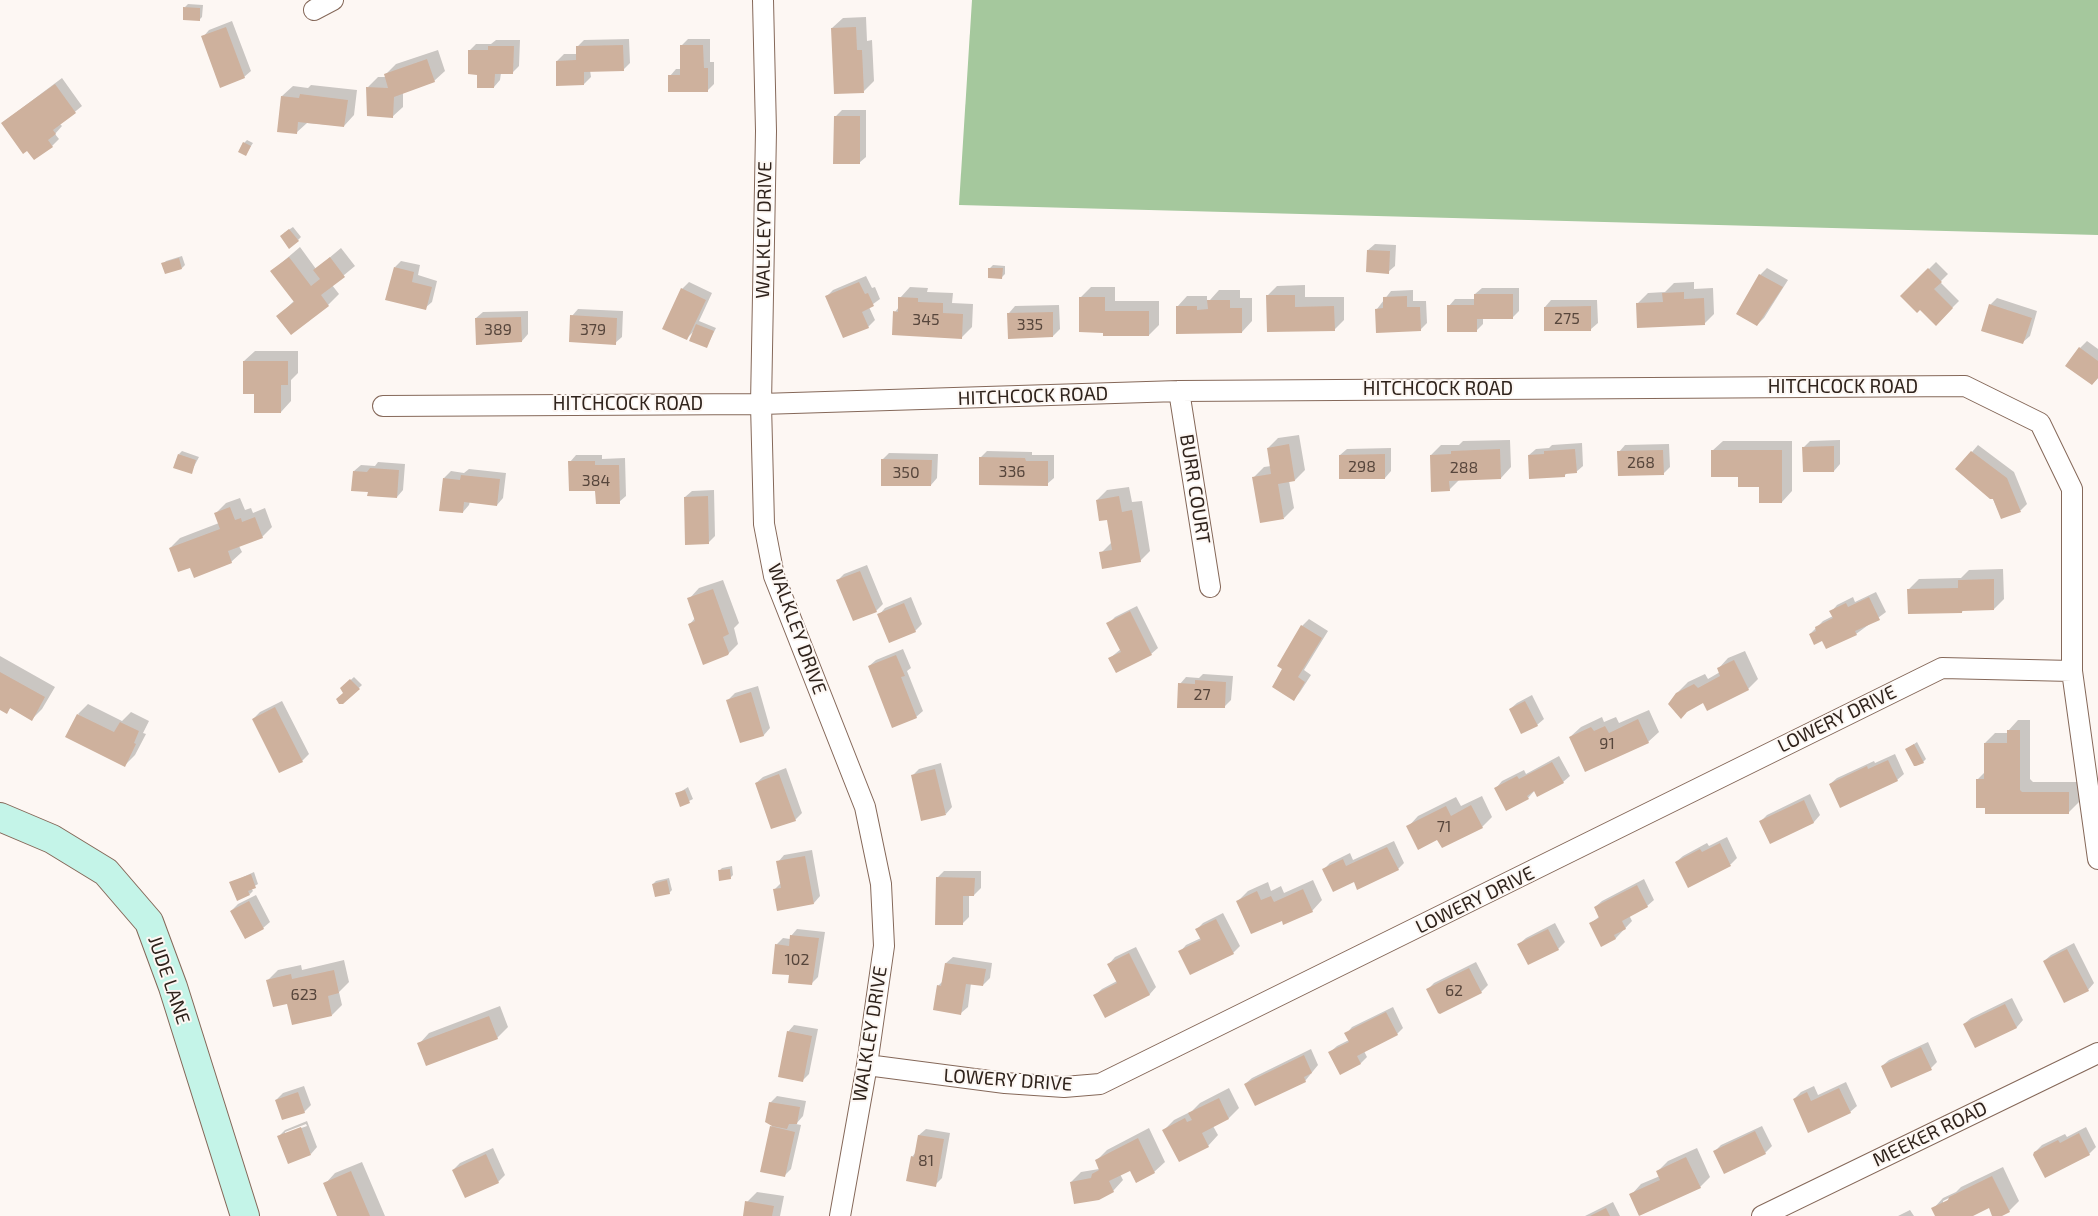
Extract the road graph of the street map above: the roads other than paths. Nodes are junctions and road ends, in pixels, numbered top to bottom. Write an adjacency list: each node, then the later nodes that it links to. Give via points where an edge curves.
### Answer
1 (333, 0): 3 (street)
2 (763, 0): 5 (street, WALKLEY DRIVE, via 766,131)
3 (314, 10)
4 (1180, 391): 5 (street, HITCHCOCK ROAD); 7 (street, BURR COURT); 8 (street, HITCHCOCK ROAD, via 1965,386 2040,423 2072,489)
5 (761, 404): 6 (street, HITCHCOCK ROAD); 12 (street, WALKLEY DRIVE, via 764,524 774,576 865,807 881,884 884,946)
6 (383, 406)
7 (1210, 588)
8 (2072, 671): 10 (street, HITCHCOCK ROAD); 12 (street, LOWERY DRIVE, via 1942,668 1100,1084 1064,1087 1005,1083)
9 (0, 817): 13 (street, JUDE LANE, via 52,839 106,872 149,922 173,987)
10 (2098, 859)
11 (2098, 1053): 15 (street, MEEKER ROAD)
12 (867, 1065): 14 (street, WALKLEY DRIVE)
13 (245, 1216)
14 (840, 1216)
15 (1762, 1216)

